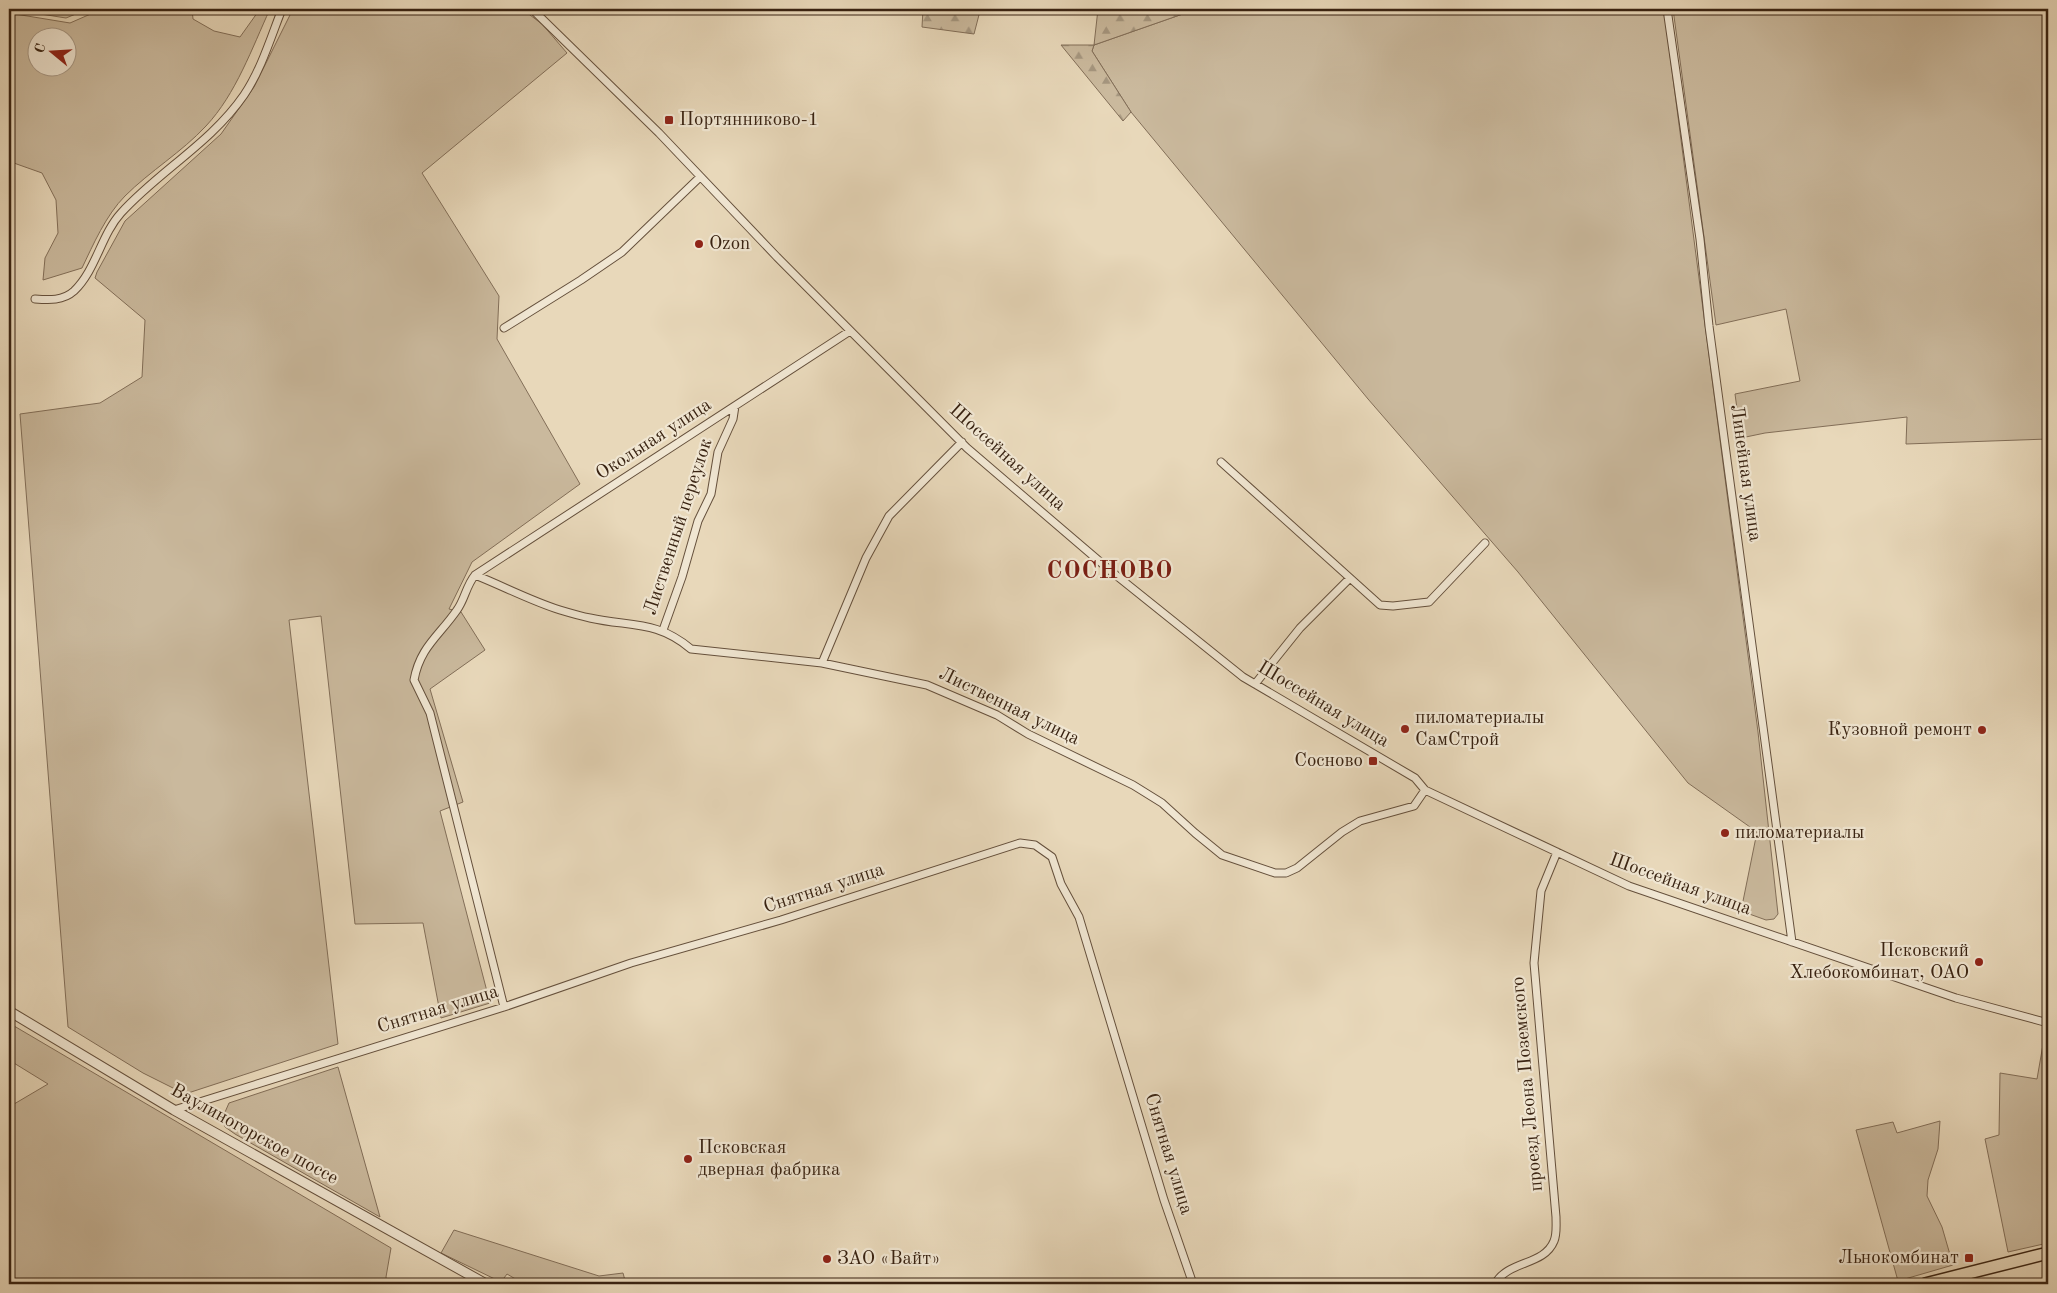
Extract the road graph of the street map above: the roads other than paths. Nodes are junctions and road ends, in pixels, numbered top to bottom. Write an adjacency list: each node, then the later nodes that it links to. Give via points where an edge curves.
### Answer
1 (282, 9): 5 (street, via 244,94 220,124 120,214 74,291 57,300)
2 (532, 9): 4 (street, Шоссейная улица)
3 (1667, 9): 19 (street, Линейная улица)
4 (700, 177): 6 (street, via 622,252); 7 (street, Шоссейная улица)
5 (35, 299)
6 (504, 328)
7 (850, 331): 8 (street, Окольная улица); 9 (street, Шоссейная улица)
8 (735, 406): 12 (street, Окольная улица); 14 (street, Лиственный переулок, via 733,419 718,452 711,494 698,521)
9 (962, 442): 15 (street, via 889,516 866,558); 16 (street, Шоссейная улица, via 1112,572)
10 (1221, 462): 13 (street)
11 (1485, 543): 13 (street, via 1429,602 1380,605)
12 (475, 575): 14 (street, Лиственная улица, via 558,609 590,618); 20 (street, via 467,585 459,608 419,659 414,680 430,713)
13 (1350, 578): 16 (street, via 1300,628)
14 (663, 630): 15 (street, Лиственная улица, via 691,649)
15 (822, 663): 17 (street, Лиственная улица, via 927,685 997,715 1162,803 1222,855 1275,874 1297,868 1360,821 1414,806)
16 (1255, 684): 17 (street, Шоссейная улица, via 1415,778)
17 (1425, 790): 18 (street, Шоссейная улица)
18 (1557, 852): 19 (street, Шоссейная улица, via 1629,886); 27 (street, проезд Леона Поземского, via 1540,892 1534,963 1556,1234 1545,1253 1507,1270)
19 (1792, 942): 22 (street, Шоссейная улица, via 1956,998)
20 (504, 1007): 23 (street, Снятная улица); 26 (street, Снятная улица, via 631,963 781,920 1020,843 1035,845 1052,857 1061,884 1079,918 1164,1200)
21 (9, 1011): 23 (street, Ваулиногорское шоссе)
22 (2048, 1023)
23 (174, 1110): 25 (street, Ваулиногорское шоссе)
24 (2048, 1253): 28 (main road)
25 (486, 1284)
26 (1193, 1284)
27 (1495, 1284)
28 (1925, 1284)

